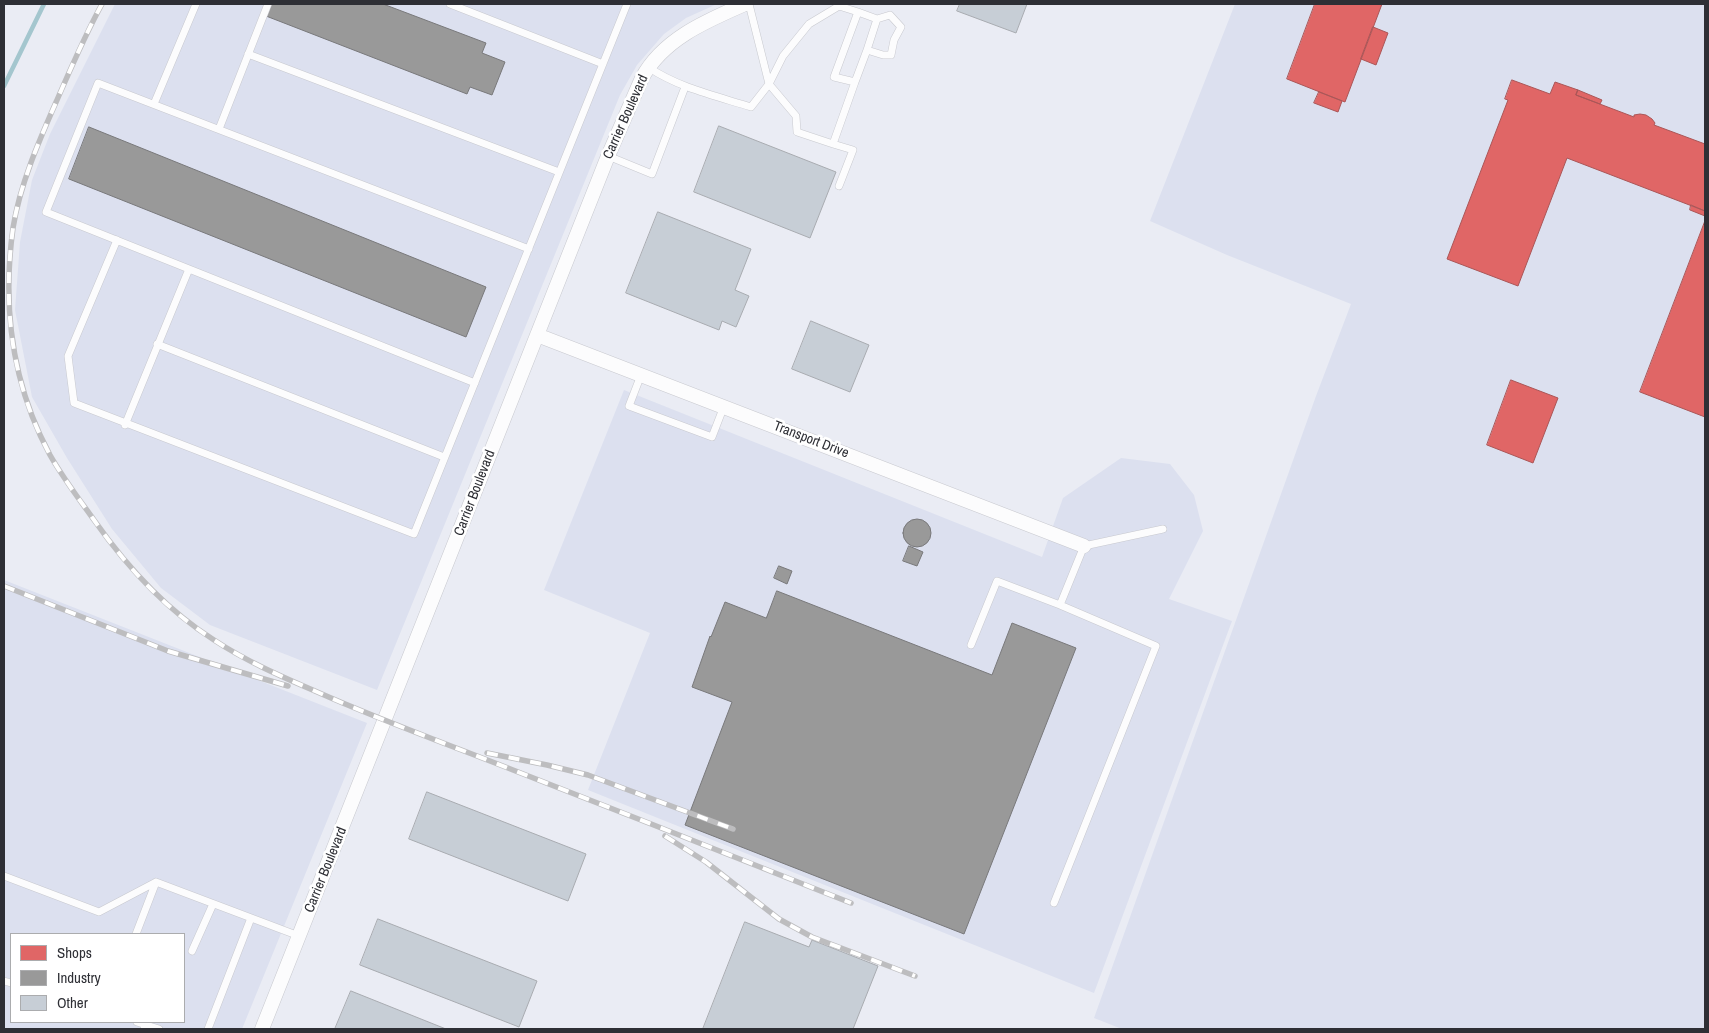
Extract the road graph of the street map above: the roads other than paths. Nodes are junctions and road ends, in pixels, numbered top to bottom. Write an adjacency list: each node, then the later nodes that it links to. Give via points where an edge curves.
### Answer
1 (196, 4): 16 (lane)
2 (268, 4): 10 (lane)
3 (450, 4): 11 (lane)
4 (627, 4): 11 (lane)
5 (745, 4): 12 (street, Carrier Boulevard, via 704,22 671,44)
6 (749, 4): 14 (lane)
7 (858, 12): 8 (lane); 13 (lane, via 834,76); 14 (lane, via 839,6 809,24 783,56)
8 (877, 19): 9 (lane); 9 (lane, via 890,15 901,27 891,55)
9 (867, 50): 13 (lane)
10 (248, 54): 17 (lane); 20 (lane)
11 (603, 64): 20 (lane)
12 (648, 67): 15 (lane); 19 (street, Carrier Boulevard)
13 (855, 82): 18 (lane)
14 (768, 84): 15 (lane, via 751,107); 18 (lane, via 796,116 797,132)
15 (685, 87): 19 (lane, via 652,174)
16 (154, 104): 17 (lane); 22 (lane, via 98,83 46,212)
17 (219, 129): 23 (lane)
18 (834, 144): 21 (lane, via 853,150)
19 (608, 156): 25 (street, Carrier Boulevard)
20 (559, 172): 23 (lane)
21 (838, 186)
22 (117, 240): 24 (lane); 30 (lane, via 68,356 74,404)
23 (529, 249): 28 (lane)
24 (189, 269): 26 (lane); 28 (lane)
25 (537, 335): 27 (street, Transport Drive); 42 (street, Carrier Boulevard)
26 (157, 344): 30 (lane); 31 (lane)
27 (642, 374): 29 (street, Transport Drive); 29 (lane, via 629,406 712,438)
28 (475, 383): 31 (lane)
29 (724, 406): 33 (street, Transport Drive)
30 (125, 424): 31 (lane, via 414,534)
31 (444, 457)
32 (1163, 529): 33 (lane)
33 (1084, 546): 34 (lane)
34 (1060, 606): 35 (lane, via 997,581); 38 (lane, via 1156,646)
35 (971, 645)
36 (4, 876): 37 (lane, via 99,912)
37 (156, 882): 39 (lane); 41 (lane)
38 (1054, 903)
39 (213, 904): 40 (lane); 43 (lane)
40 (251, 918): 42 (lane); 46 (lane)
41 (136, 933)
42 (299, 936): 47 (street, Carrier Boulevard)
43 (192, 951)
44 (145, 1025): 45 (lane)
45 (159, 1029)
46 (208, 1029)
47 (262, 1029)

